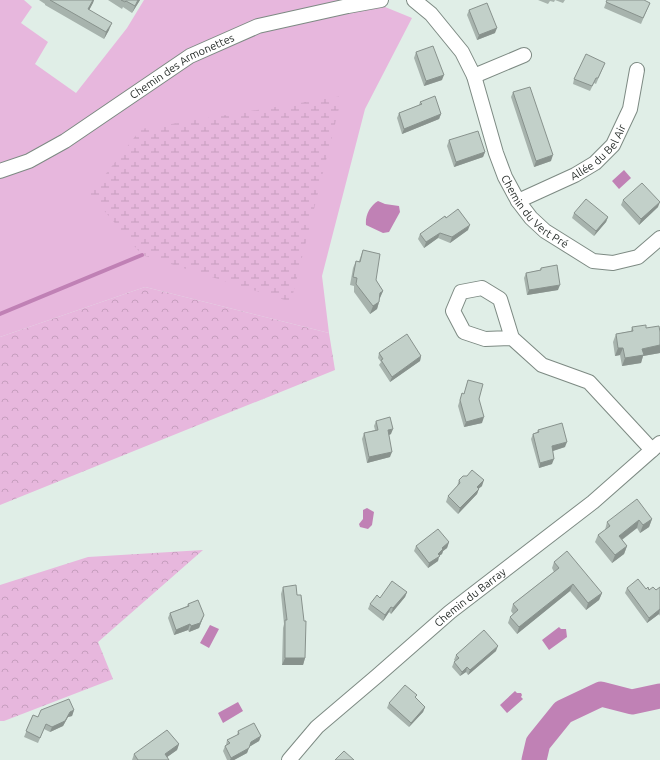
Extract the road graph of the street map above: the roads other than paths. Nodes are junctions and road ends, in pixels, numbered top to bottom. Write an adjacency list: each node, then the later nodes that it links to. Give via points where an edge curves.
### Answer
1 (380, 0): 6 (street, Chemin des Armonettes, via 258,26 203,50 190,56 64,141 29,160)
2 (417, 1): 5 (street, Chemin du Vert Pré, via 462,52)
3 (524, 55): 5 (street)
4 (637, 70): 7 (street, Allée du Bel Air, via 630,109 613,145 595,163 575,175)
5 (474, 76): 7 (street, Chemin du Vert Pré, via 496,153)
6 (0, 171)
7 (518, 201): 8 (street, Chemin du Vert Pré, via 545,231 593,261 614,263 638,257)
8 (660, 238)
9 (512, 338): 9 (street, via 500,299 482,288 460,292 453,311 464,332 485,339); 10 (street, via 542,365 589,382)
10 (658, 445): 11 (street, Chemin du Barray, via 593,502 450,612 317,727)
11 (289, 760)

